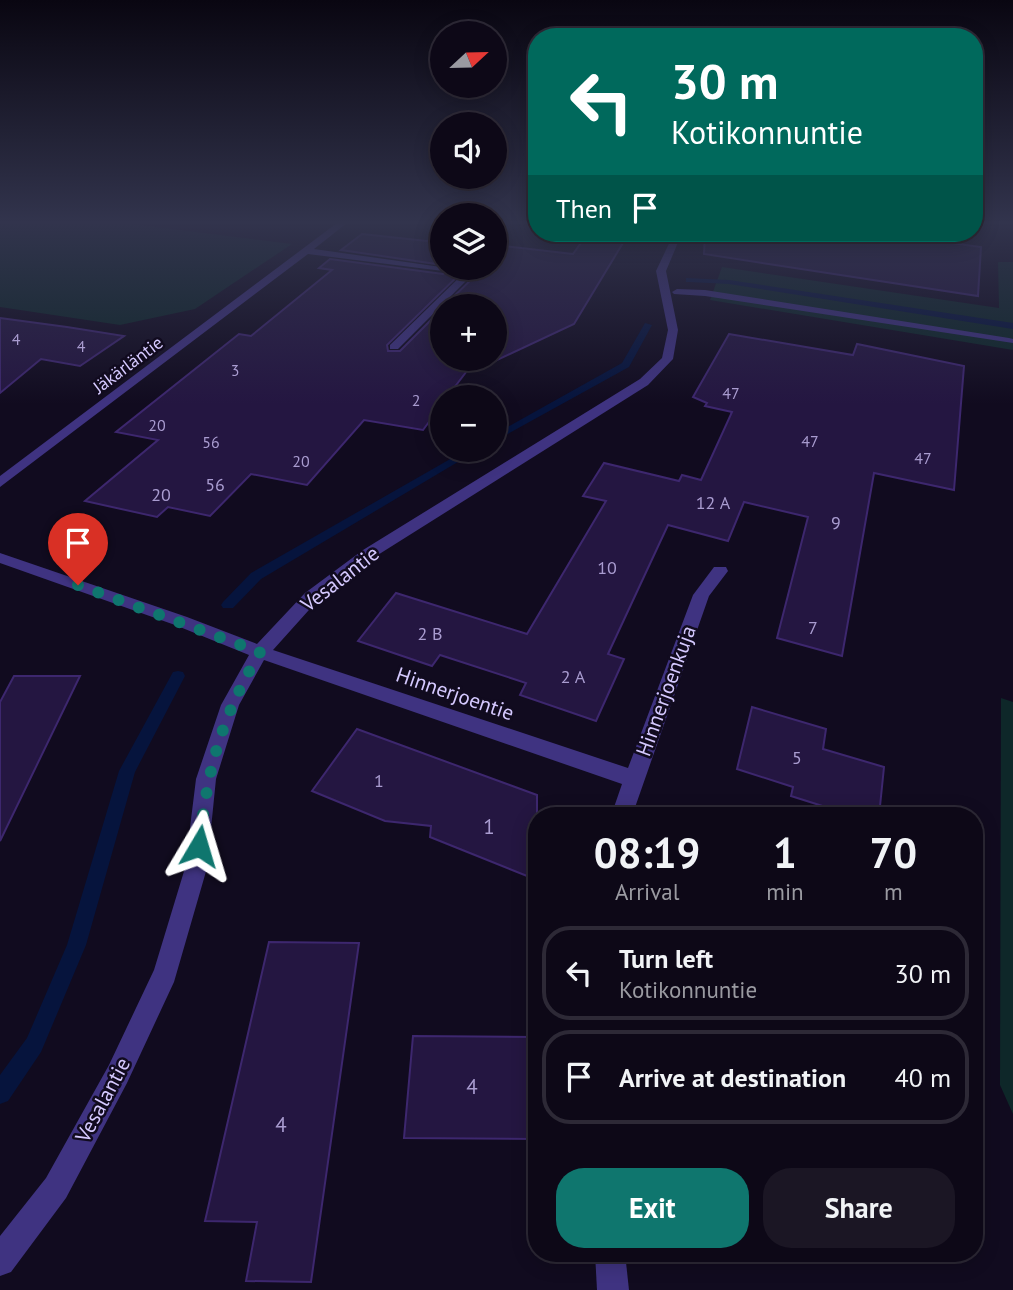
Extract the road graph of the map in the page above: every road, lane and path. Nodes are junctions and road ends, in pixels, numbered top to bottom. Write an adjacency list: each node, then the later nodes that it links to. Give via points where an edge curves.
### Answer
1 (264, 283): 7 (street, Jäkärläntie)
2 (459, 283): 6 (street)
3 (663, 283): 10 (street, Vesalantie, via 673,330 667,359 644,382 368,554 311,597)
4 (677, 292): 5 (street)
5 (1009, 341)
6 (394, 347)
7 (0, 483)
8 (0, 558): 10 (street, Hinnerjoentie)
9 (720, 571): 11 (street, Hinnerjoenkuja, via 701,595)
10 (260, 652): 11 (street, Hinnerjoentie); 13 (street, Vesalantie, via 230,705 206,779 196,868 165,973 118,1074 56,1188)
11 (634, 779): 12 (street, Hinnerjoenkuja)
12 (624, 807)
13 (0, 1261)
14 (611, 1262): 15 (street)
15 (613, 1290)

